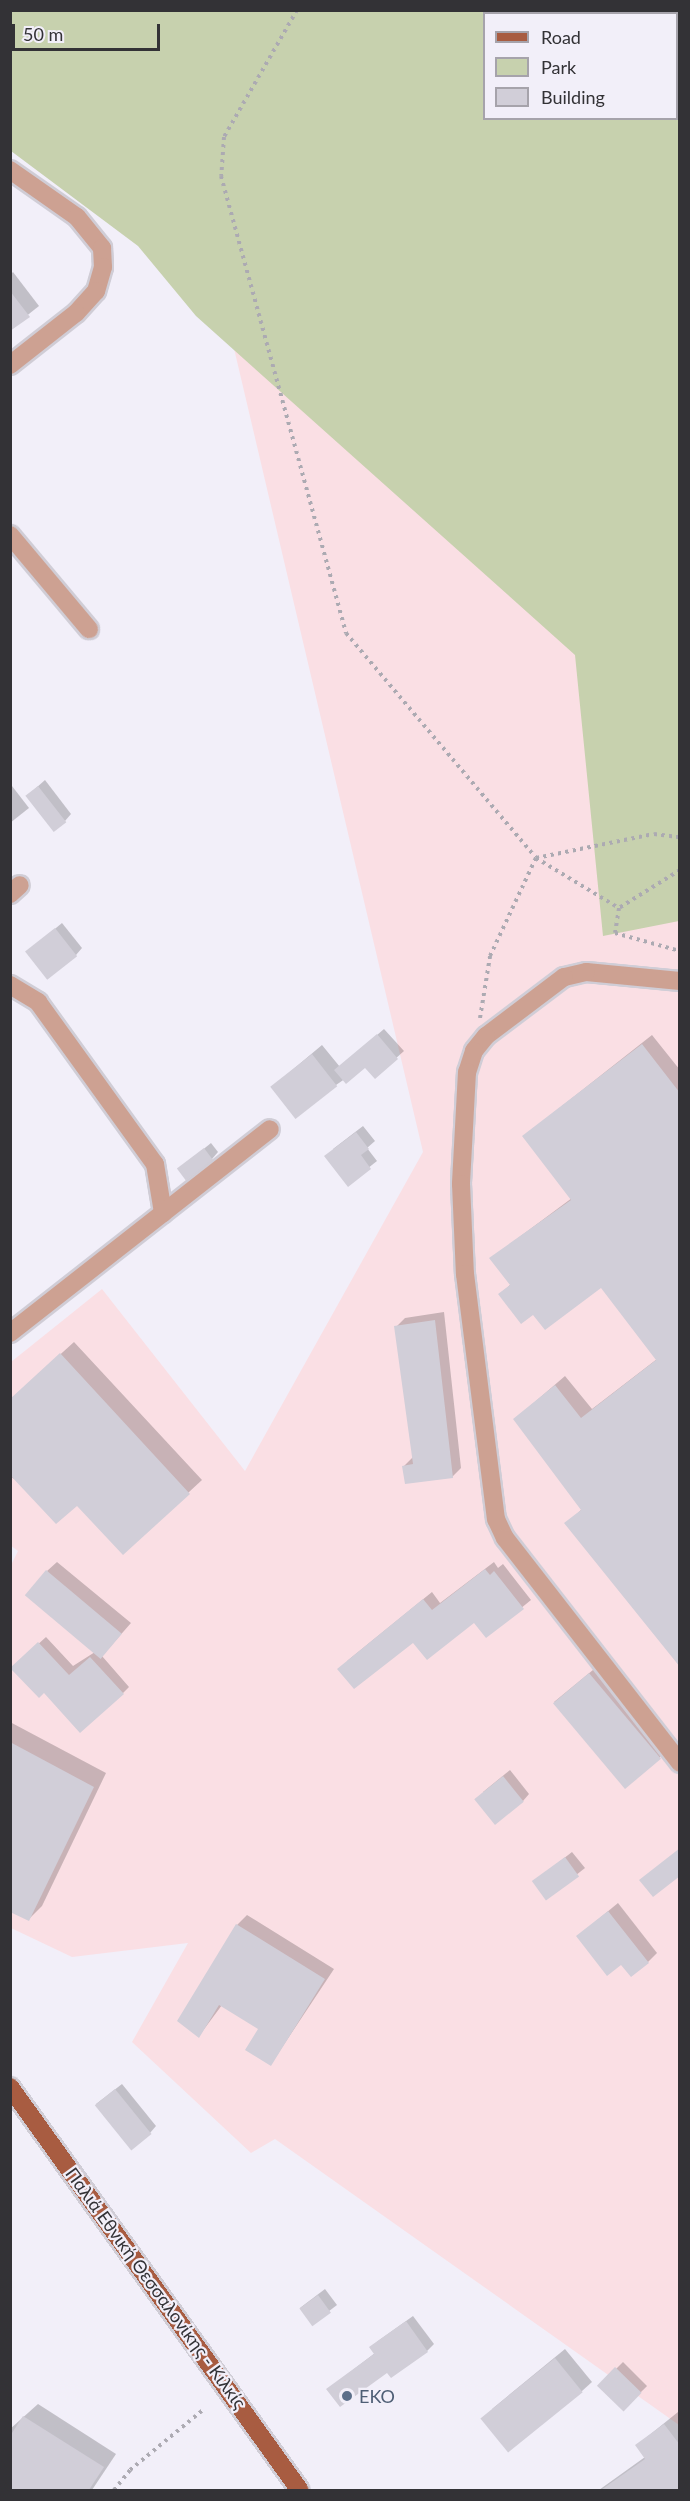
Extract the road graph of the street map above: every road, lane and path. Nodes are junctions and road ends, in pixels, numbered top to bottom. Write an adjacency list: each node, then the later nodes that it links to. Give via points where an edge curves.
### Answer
1 (297, 10): 9 (path, via 224,137 221,176 346,633)
2 (680, 11): 3 (path)
3 (680, 73)
4 (10, 170): 5 (street, via 77,217 102,249 103,267 96,291 76,313)
5 (10, 365)
6 (10, 535): 7 (street)
7 (88, 629)
8 (680, 837): 9 (path, via 654,834)
9 (536, 858): 11 (path); 15 (path, via 489,956 479,1016)
10 (680, 870): 11 (path)
11 (619, 909): 12 (path, via 615,933)
12 (680, 951)
13 (680, 981): 15 (street, via 586,972 564,977)
14 (10, 985): 17 (street, via 39,1002 155,1164)
15 (486, 1036): 19 (street, via 474,1051 467,1072 461,1184 465,1274 496,1519 505,1538)
16 (270, 1129): 17 (street)
17 (163, 1213): 18 (street)
18 (10, 1333)
19 (680, 1763)
20 (10, 2087): 23 (main road, Παλιά Εθνική Θεσσαλονίκης - Κιλκίς)
21 (204, 2409): 22 (path, via 130,2470)
22 (114, 2490)
23 (300, 2490)

